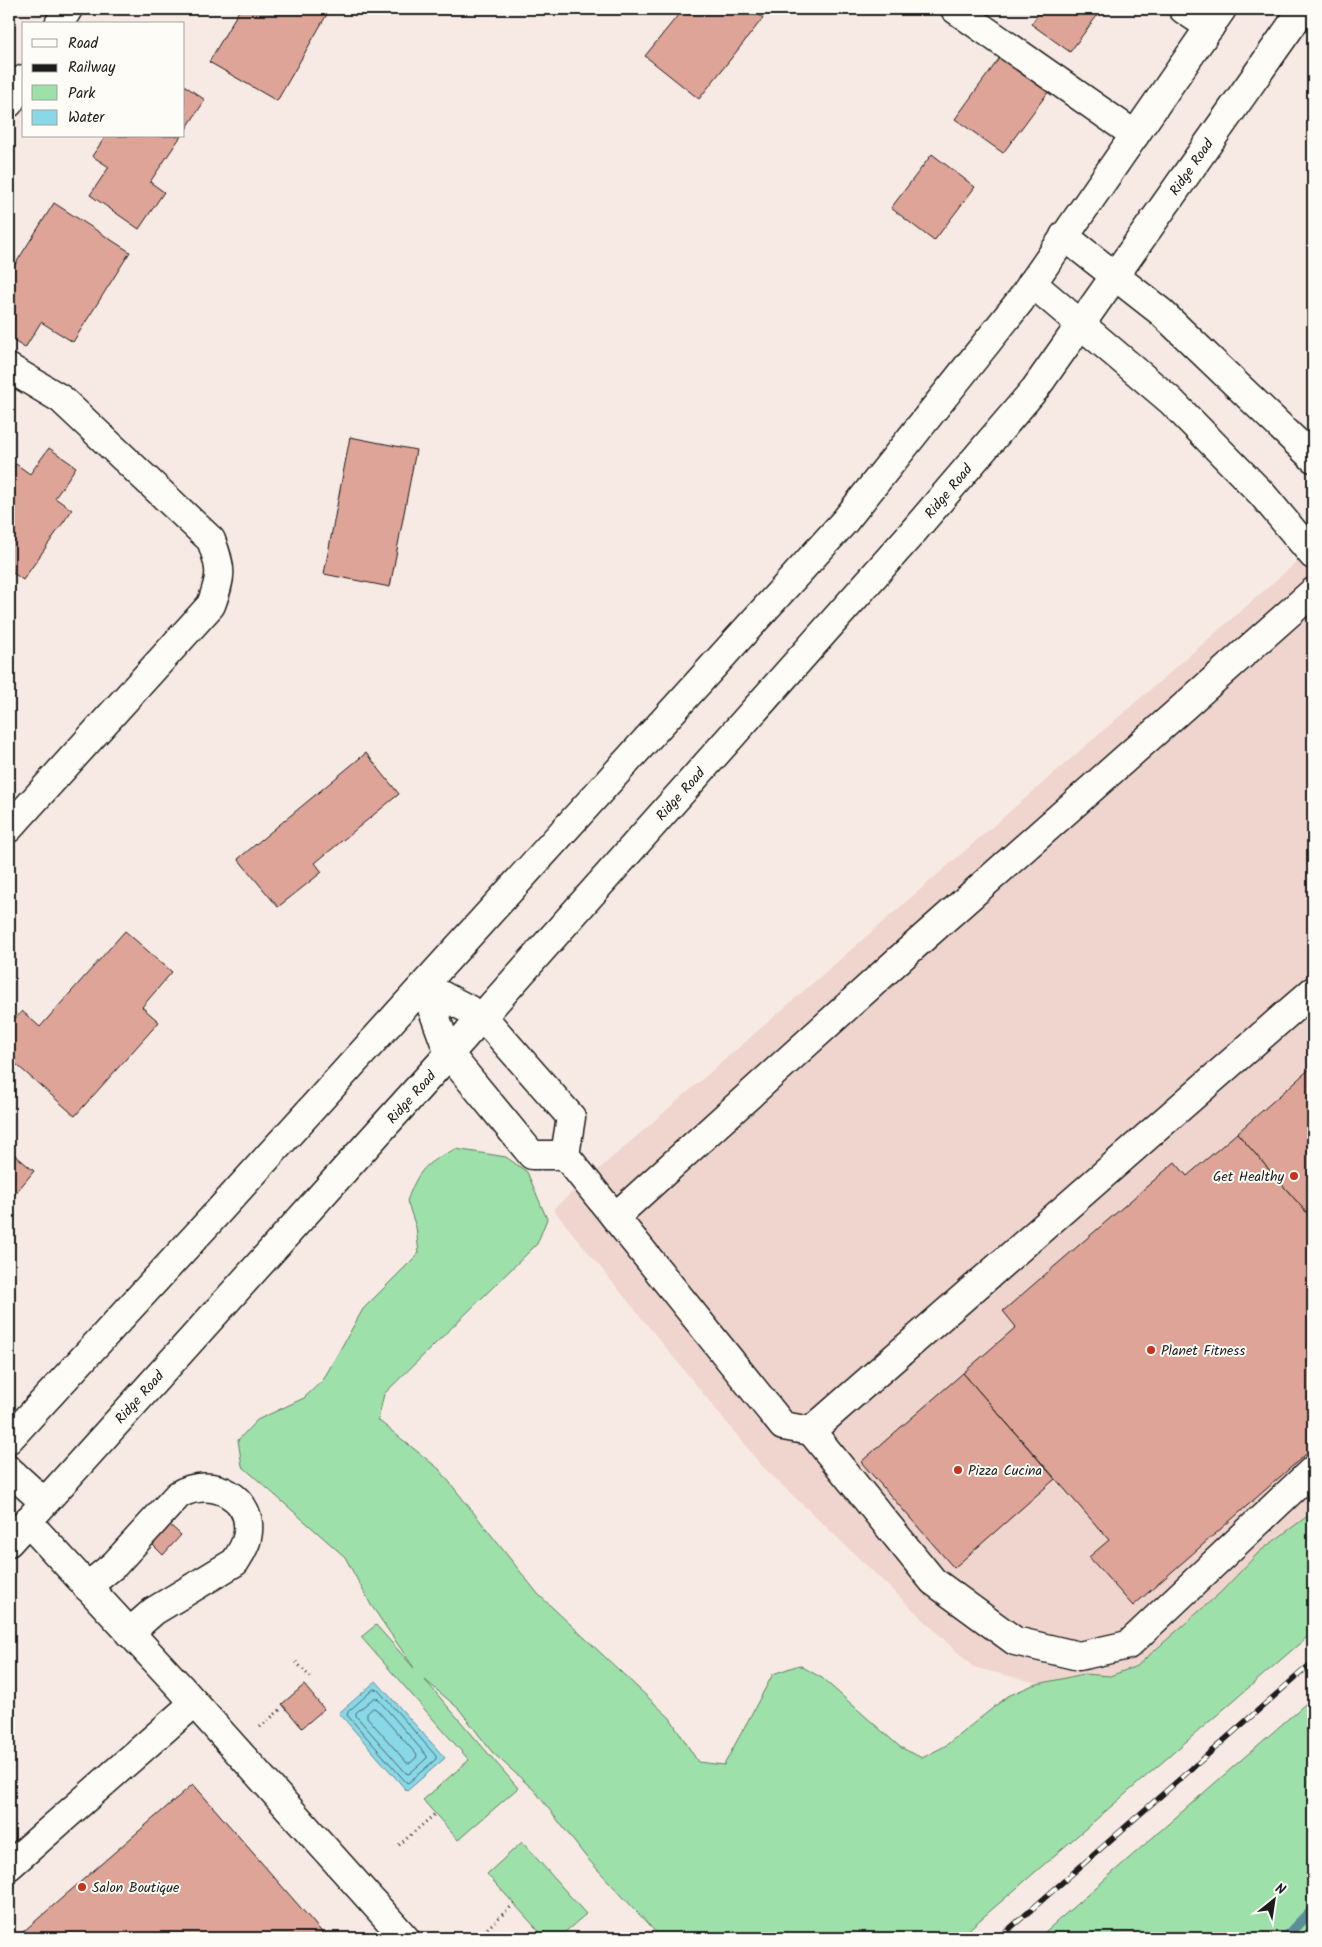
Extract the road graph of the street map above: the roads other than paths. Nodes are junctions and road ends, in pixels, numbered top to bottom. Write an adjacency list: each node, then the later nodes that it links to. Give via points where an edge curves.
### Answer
1 (68, 9): 6 (main road)
2 (954, 9): 9 (main road)
3 (1183, 9): 5 (main road)
4 (1303, 9): 11 (main road, Ridge Road)
5 (1216, 18): 9 (main road)
6 (60, 22)
7 (22, 82): 8 (main road)
8 (9, 103)
9 (1135, 135): 10 (main road)
10 (1064, 236): 11 (main road); 12 (main road)
11 (1115, 275): 13 (main road, Ridge Road); 15 (main road, via 1160,312)
12 (1032, 282): 13 (main road); 19 (main road, via 844,522)
13 (1081, 324): 16 (main road, via 1170,401 1262,494); 21 (main road, Ridge Road, via 1035,388 912,533)
14 (9, 368): 18 (main road, via 61,400 211,540 219,563 219,582 211,605)
15 (1313, 458)
16 (1313, 555)
17 (1313, 592): 24 (main road)
18 (9, 828)
19 (424, 986): 21 (main road); 22 (main road); 26 (main road)
20 (1313, 991): 25 (main road)
21 (483, 1016): 22 (main road, Ridge Road); 23 (main road, via 571,1117)
22 (450, 1054): 23 (main road, via 532,1155); 29 (main road, Ridge Road)
23 (564, 1155): 24 (main road)
24 (615, 1217): 25 (main road, via 783,1426)
25 (811, 1431): 28 (main road, via 933,1581 1015,1641 1079,1656 1128,1645)
26 (9, 1439)
27 (9, 1470): 29 (main road)
28 (1313, 1470)
29 (35, 1512): 30 (main road, Ridge Road); 31 (main road)
30 (9, 1542)
31 (87, 1588): 32 (main road); 32 (main road, via 115,1564 178,1494 189,1488 207,1487 225,1491 235,1498 248,1523 248,1537 235,1562 154,1611)
32 (129, 1633): 33 (main road)
33 (194, 1703): 34 (main road); 35 (main road)
34 (9, 1866)
35 (405, 1938)

